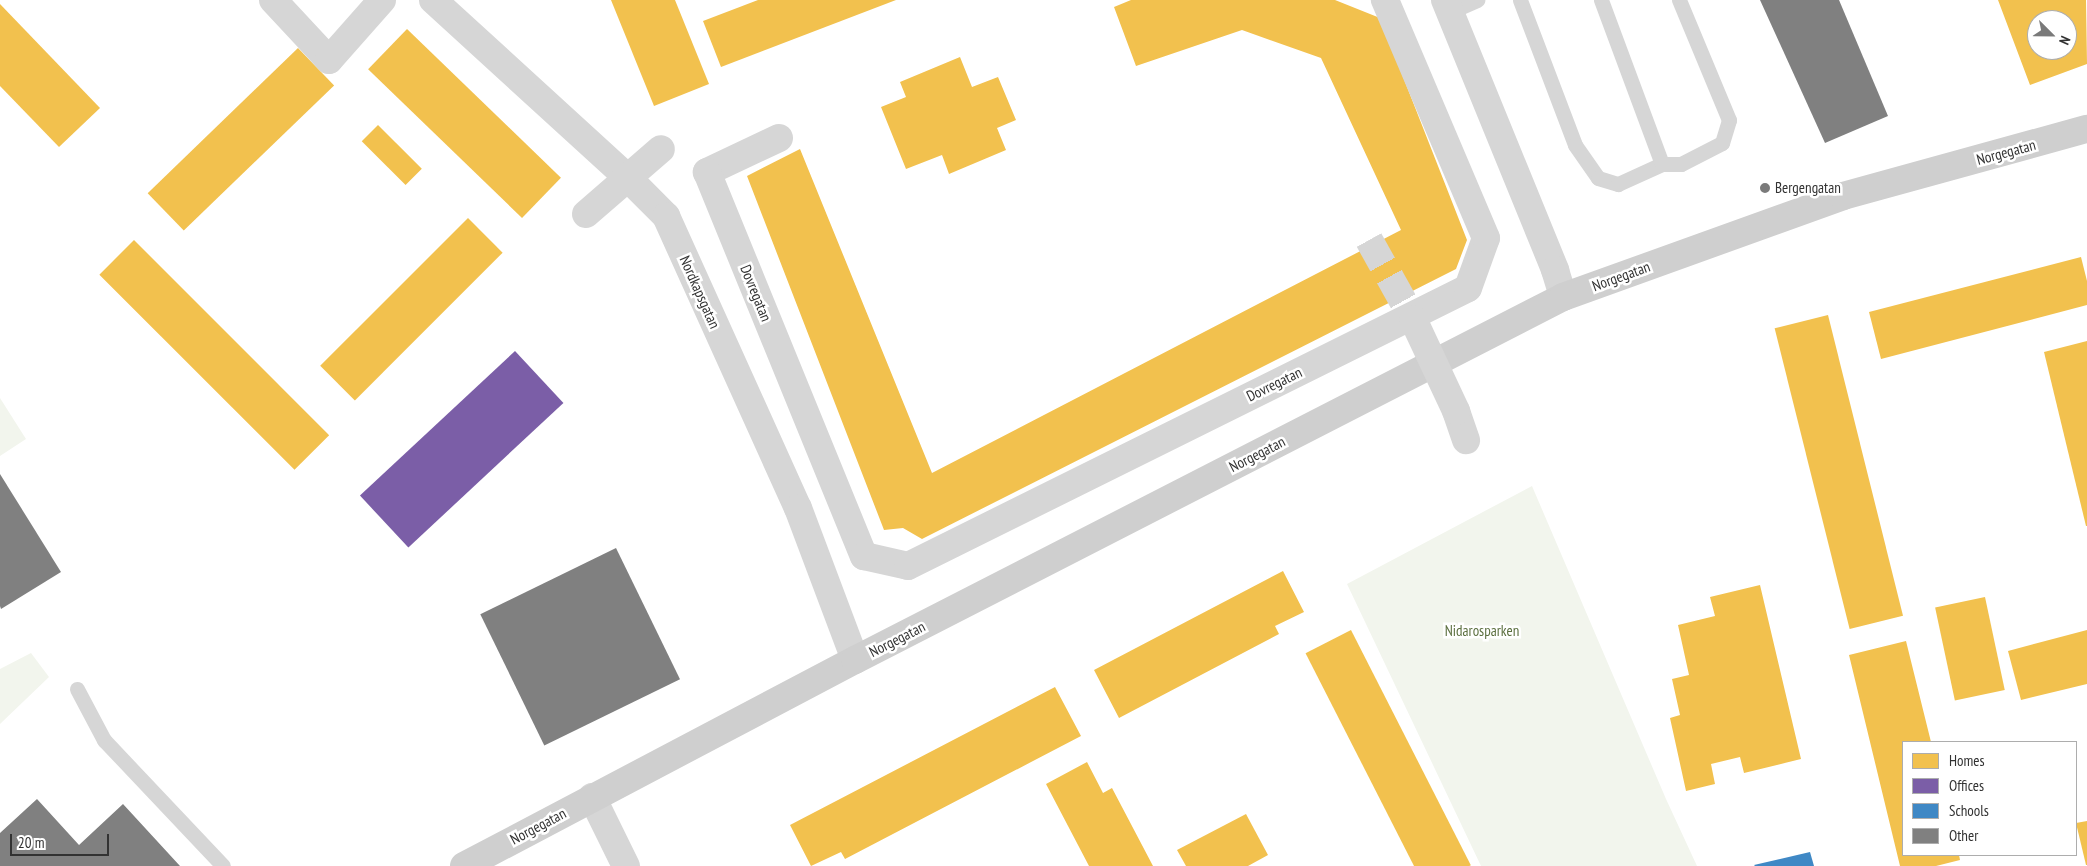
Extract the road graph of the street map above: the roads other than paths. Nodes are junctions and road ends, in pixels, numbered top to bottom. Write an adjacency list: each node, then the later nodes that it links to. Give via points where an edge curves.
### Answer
1 (273, 0): 2 (street, via 329,60)
2 (382, 0)
3 (433, 0): 19 (street, Nordkapsgatan, via 666,216)
4 (1385, 0): 18 (street, Dovregatan, via 1486,238 1468,288 908,566 864,556)
5 (1477, 0): 9 (lane)
6 (1520, 0): 13 (lane, via 1575,145 1598,178 1618,184)
7 (1601, 0): 13 (lane)
8 (1679, 0): 13 (lane, via 1729,120 1722,143 1681,164)
9 (1448, 6): 15 (street, via 1556,270)
10 (2087, 129): 15 (street, Norgegatan, via 1844,196)
11 (779, 138): 18 (street, Dovregatan, via 707,172)
12 (661, 149): 14 (street, bridge)
13 (1662, 164)
14 (586, 214)
15 (1563, 297): 20 (street, Norgegatan)
16 (1413, 319): 17 (street, bridge)
17 (1466, 440)
18 (835, 489): 19 (street)
19 (798, 508): 20 (street, Nordkapsgatan)
20 (855, 660): 22 (street, Norgegatan)
21 (77, 689): 23 (lane, via 104,740)
22 (592, 797): 24 (street, Norgegatan); 25 (street)
23 (223, 866)
24 (464, 866)
25 (626, 866)

